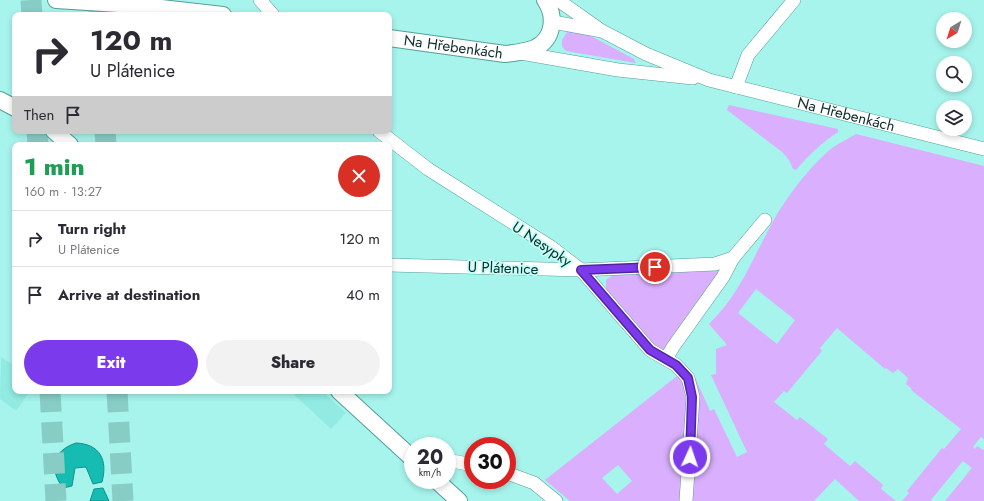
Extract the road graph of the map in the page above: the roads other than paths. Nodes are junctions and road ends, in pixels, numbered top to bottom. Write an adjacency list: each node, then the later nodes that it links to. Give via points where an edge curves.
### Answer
1 (56, 0): 6 (street)
2 (260, 0): 7 (street)
3 (545, 0): 8 (street, via 549,5)
4 (558, 0): 9 (street)
5 (794, 0): 13 (street, via 748,55)
6 (197, 12)
7 (270, 12)
8 (553, 22): 9 (street, Na Hřebenkách); 11 (street, Na Hřebenkách, via 547,38 536,47)
9 (602, 31): 12 (street, Na Hřebenkách, via 646,54)
10 (392, 38): 11 (street, Na Hřebenkách, via 505,54)
11 (519, 53): 12 (street, Na Hřebenkách, via 618,70)
12 (709, 80): 13 (street, Na Hřebenkách)
13 (736, 87): 19 (street, Na Hřebenkách)
14 (0, 100): 15 (street)
15 (12, 106)
16 (57, 134): 18 (street)
17 (383, 134): 23 (street, U Nesypky, via 428,170 551,247)
18 (67, 142)
19 (984, 150)
20 (765, 220): 21 (street)
21 (733, 258): 23 (street, U Plátenice, via 715,264); 24 (street, via 723,277)
22 (392, 265): 23 (street, U Plátenice)
23 (581, 270): 24 (street, U Nesypky, via 650,350)
24 (666, 359): 29 (street, U Nesypky, via 688,378 692,397)
25 (342, 394): 26 (street)
26 (404, 450)
27 (516, 476): 31 (street, via 534,483)
28 (446, 489): 30 (street)
29 (684, 499)
30 (459, 501)
31 (556, 501)

